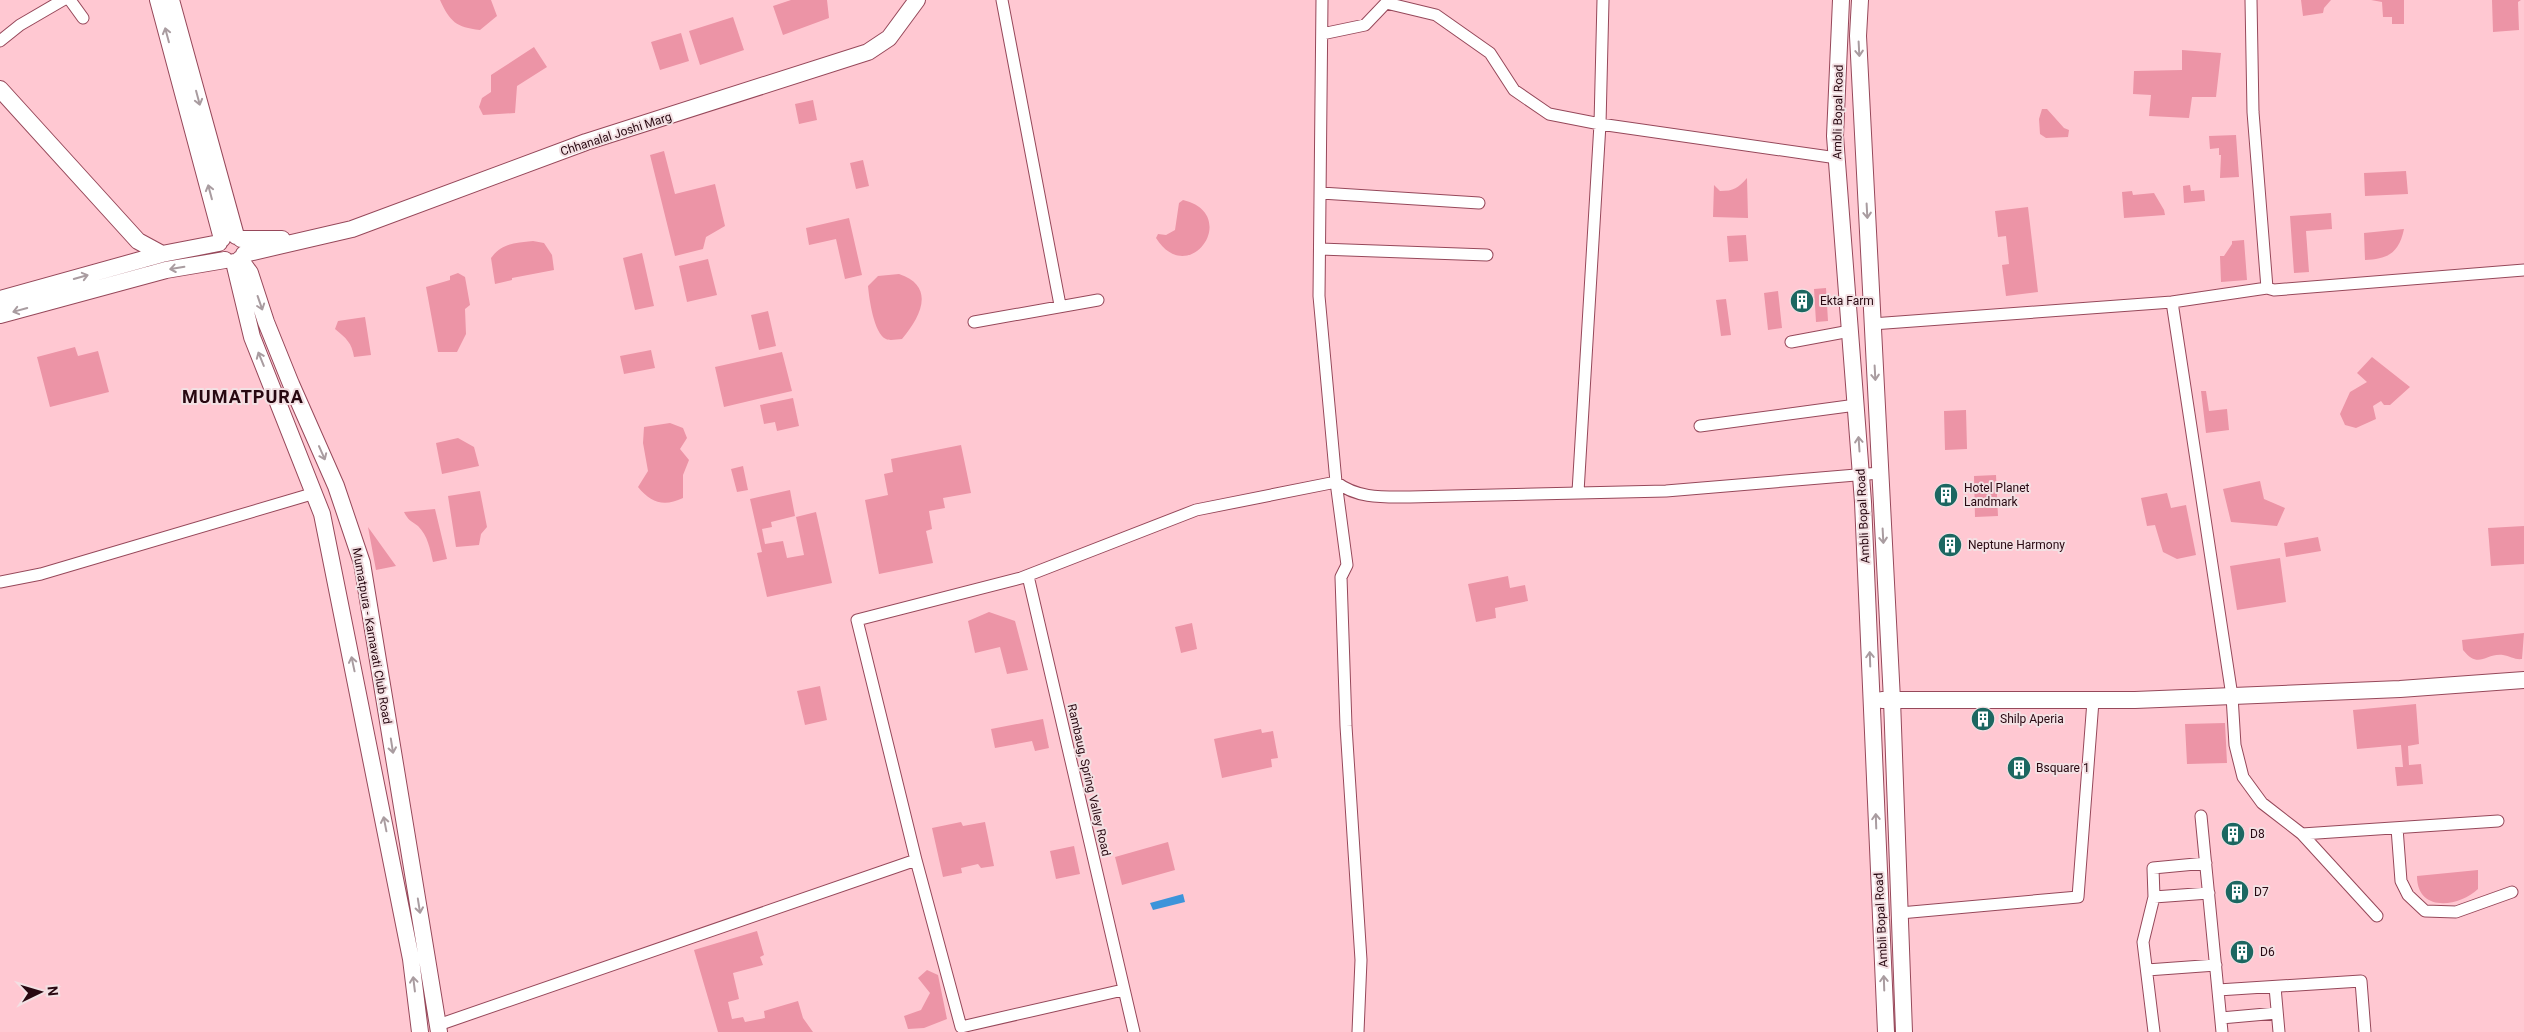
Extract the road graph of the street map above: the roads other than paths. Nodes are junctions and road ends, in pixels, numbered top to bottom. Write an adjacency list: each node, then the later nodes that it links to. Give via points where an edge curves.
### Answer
1 (63, 0): 14 (street, via 20,25)
2 (70, 0): 12 (street)
3 (158, 0): 20 (street, one-way to 3)
4 (171, 0): 20 (street, one-way to 20)
5 (917, 0): 20 (street, Chhanalal Joshi Marg, via 889,38 868,52 586,142 352,229 296,241 291,238)
6 (1002, 0): 29 (street)
7 (1322, 0): 13 (street)
8 (1603, 0): 16 (street)
9 (1842, 0): 17 (street, Ambli Bopal Road, via 1835,136)
10 (1860, 0): 32 (street, Ambli Bopal Road, one-way to 32, via 1858,36)
11 (2251, 0): 25 (street, via 2253,112)
12 (83, 18)
13 (1322, 34): 16 (street, via 1366,25 1386,3 1436,15 1490,53 1514,90 1549,114); 18 (street)
14 (0, 41)
15 (0, 88): 22 (street, via 138,241)
16 (1600, 124): 17 (street); 40 (street)
17 (1837, 158): 33 (street, Ambli Bopal Road)
18 (1321, 193): 19 (street); 21 (street)
19 (1479, 203)
20 (233, 249): 22 (street); 30 (street, one-way to 30); 41 (street, Mumatpura - Karnavati Club Road, one-way to 20, via 252,338); 67 (street, Mumatpura - Karnavati Club Road, one-way to 67, via 250,273 288,375 336,486 362,563)
21 (1320, 249): 23 (street); 39 (street, via 1319,296)
22 (162, 254): 26 (street, one-way to 22)
23 (1487, 255)
24 (2524, 270): 25 (street, via 2328,287)
25 (2267, 288): 28 (street)
26 (0, 299)
27 (1098, 300): 29 (street)
28 (2172, 302): 32 (street); 45 (street)
29 (1060, 305): 31 (street)
30 (0, 315)
31 (974, 322)
32 (1872, 324): 37 (street, Ambli Bopal Road, one-way to 37)
33 (1850, 331): 34 (street); 35 (street, Ambli Bopal Road)
34 (1791, 342)
35 (1856, 406): 36 (street); 38 (street, Ambli Bopal Road, one-way to 35)
36 (1700, 426)
37 (1880, 473): 38 (street); 46 (street, Ambli Bopal Road, one-way to 46)
38 (1861, 476): 40 (street, via 1727,488); 48 (street, Ambli Bopal Road, one-way to 38)
39 (1336, 482): 40 (street, via 1352,492 1380,498); 42 (street, via 1196,510); 70 (street, via 1347,565 1341,577 1346,726 1361,960)
40 (1578, 492)
41 (315, 493): 43 (street, via 41,574); 68 (street, Mumatpura - Karnavati Club Road, one-way to 41, via 404,920 322,514)
42 (1028, 576): 53 (street, via 857,620); 63 (street, Rambaug, Spring Valley Road)
43 (0, 582)
44 (2524, 680): 45 (street)
45 (2232, 696): 47 (street); 52 (street, via 2235,745 2243,777 2262,803)
46 (1892, 700): 47 (street); 48 (street); 58 (street, Ambli Bopal Road)
47 (2093, 700): 58 (street, via 2078,897)
48 (1871, 701): 71 (street, Ambli Bopal Road, one-way to 48)
49 (2201, 816): 54 (street)
50 (2498, 821): 51 (street)
51 (2397, 828): 52 (street); 55 (street, via 2401,881 2408,894 2425,911 2456,912)
52 (2302, 834): 59 (street)
53 (916, 860): 63 (street, via 961,1026); 67 (street)
54 (2206, 863): 56 (street); 57 (street, via 2153,868)
55 (2512, 892)
56 (2209, 893): 57 (street); 60 (street)
57 (2154, 897): 61 (street, via 2143,942)
58 (1900, 913): 72 (street, Ambli Bopal Road)
59 (2376, 916)
60 (2216, 965): 61 (street); 64 (street)
61 (2147, 970): 73 (street)
62 (2275, 988): 64 (street); 65 (street); 76 (street, via 2361,981)
63 (1123, 990): 69 (street, Rambaug, Spring Valley Road)
64 (2218, 990): 66 (street)
65 (2277, 1013): 66 (street); 75 (street)
66 (2221, 1018): 74 (street)
67 (439, 1028)
68 (420, 1032)
69 (1134, 1032)
70 (1358, 1032)
71 (1886, 1032)
72 (1904, 1032)
73 (2154, 1032)
74 (2222, 1032)
75 (2279, 1032)
76 (2365, 1032)

